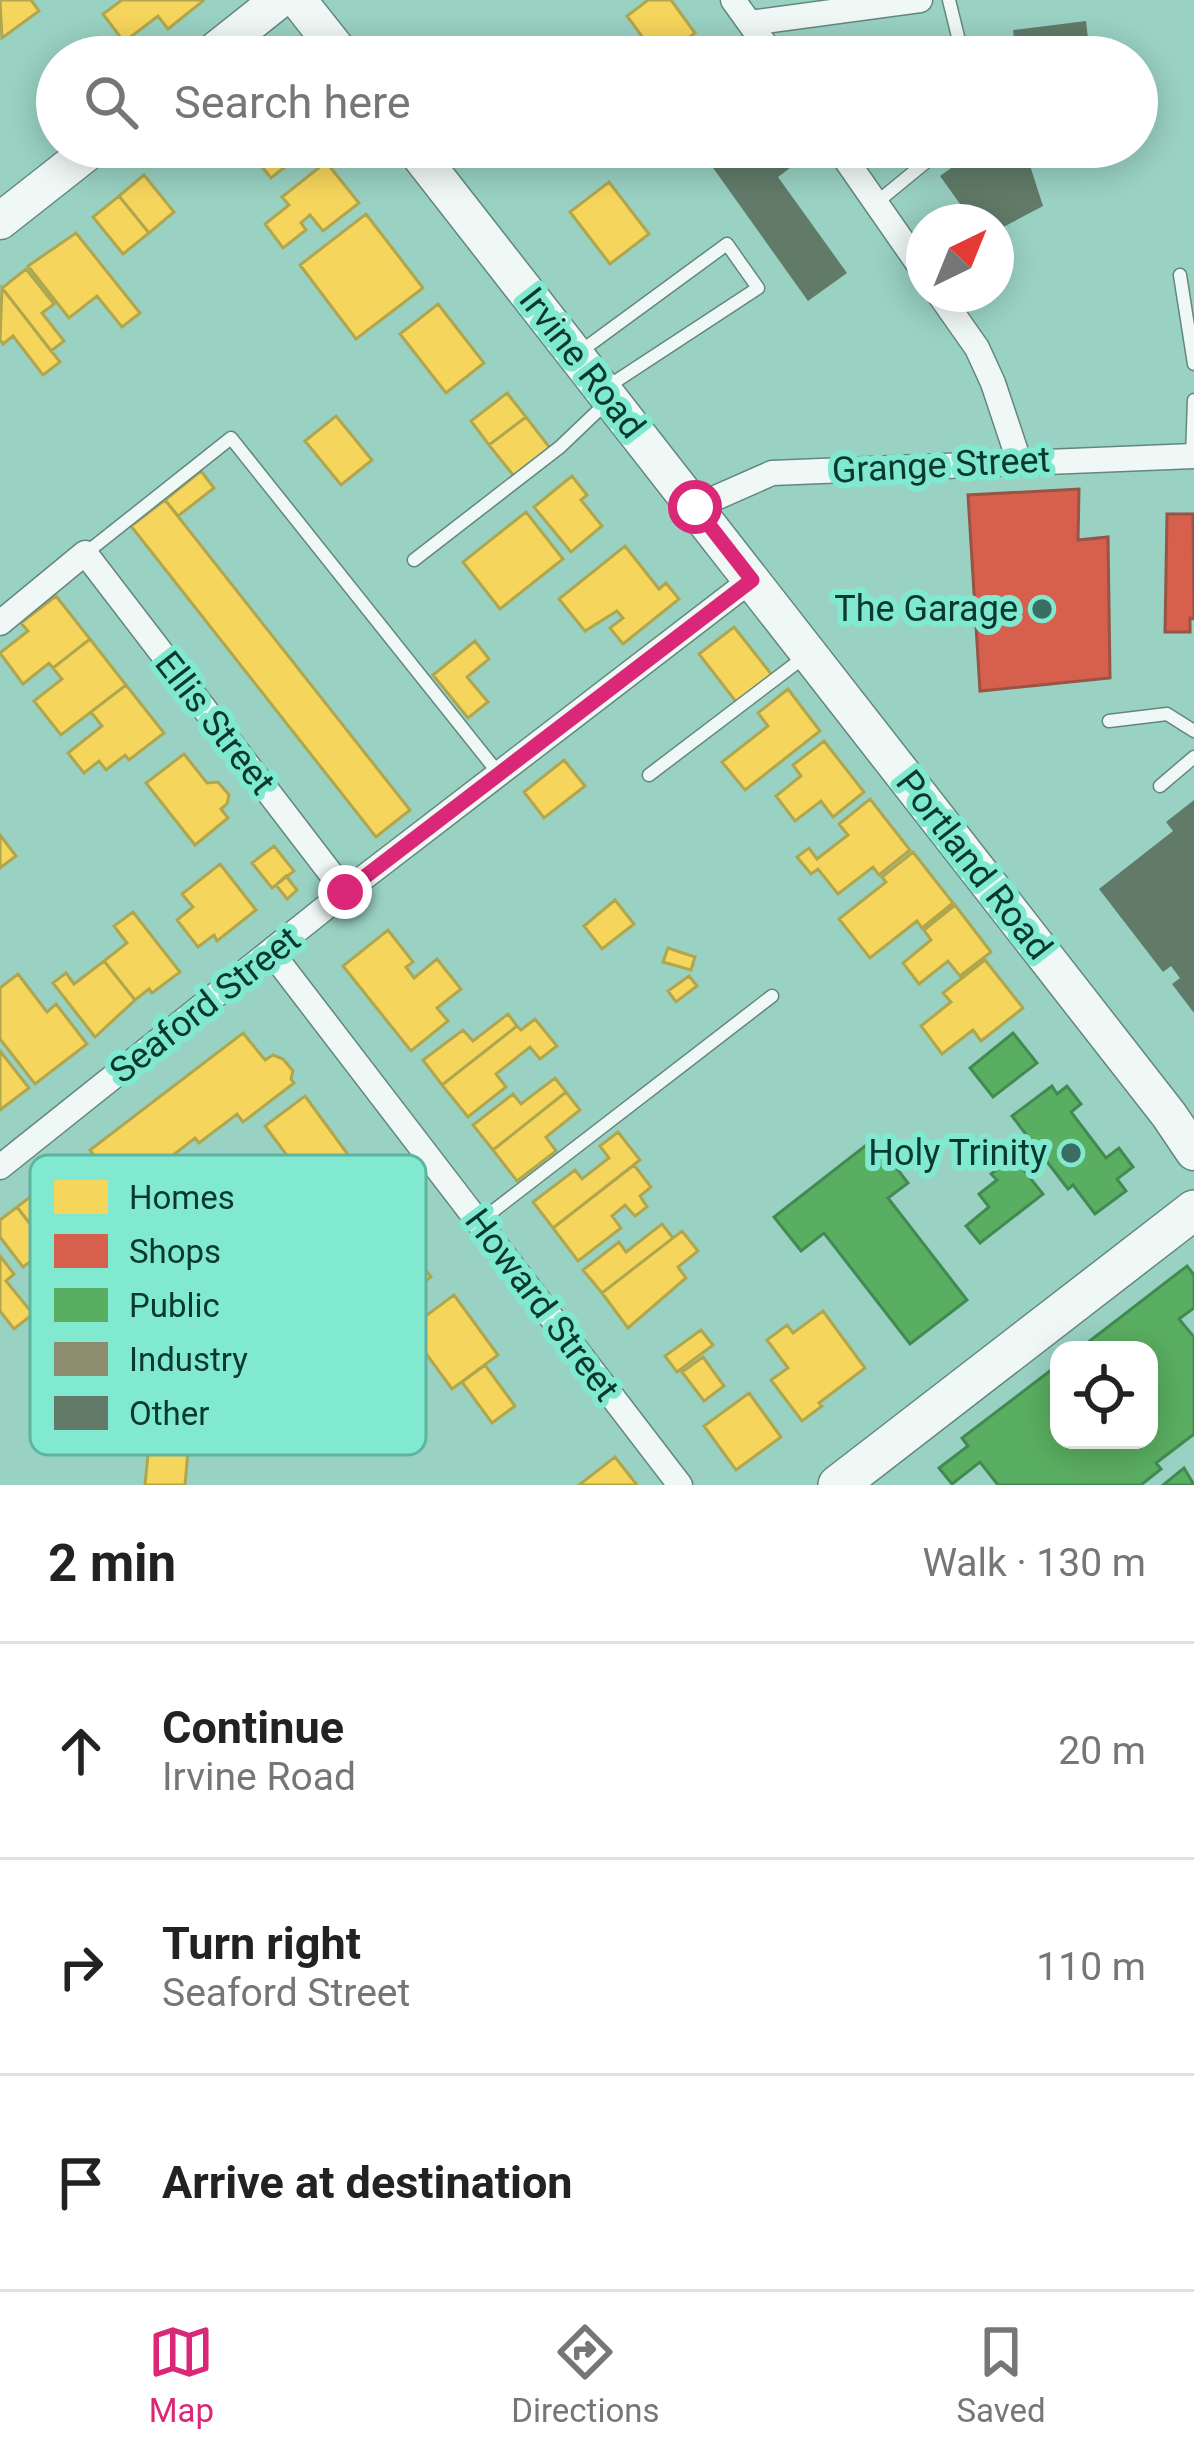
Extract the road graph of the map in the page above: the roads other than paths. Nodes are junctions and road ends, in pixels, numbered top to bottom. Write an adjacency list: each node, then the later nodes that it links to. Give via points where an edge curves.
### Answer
1 (279, 0): 7 (main road)
2 (298, 0): 8 (main road)
3 (733, 0): 6 (street)
4 (920, 0): 6 (street)
5 (949, 0): 10 (lane)
6 (749, 22): 9 (street)
7 (234, 36)
8 (326, 36)
9 (759, 36)
10 (958, 36)
11 (67, 168): 16 (main road)
12 (429, 168): 20 (main road, Irvine Road)
13 (852, 168): 15 (street)
14 (919, 168): 15 (lane)
15 (876, 203): 17 (street)
16 (0, 221)
17 (906, 246)
18 (1180, 275): 21 (lane)
19 (952, 312): 25 (street, via 994,382)
20 (576, 355): 22 (main road, Irvine Road); 22 (lane, via 727,244 758,287)
21 (1194, 364)
22 (606, 394): 26 (main road, Irvine Road); 28 (lane, via 560,447)
23 (1194, 400): 24 (lane)
24 (1193, 456): 25 (street, Grange Street)
25 (1019, 460): 26 (street, Grange Street, via 772,473)
26 (695, 507): 29 (main road, Irvine Road)
27 (85, 554): 30 (street); 35 (lane, via 231,438); 38 (street, Ellis Street)
28 (414, 560)
29 (752, 580): 31 (main road, Portland Road); 35 (street, Seaford Street)
30 (0, 623)
31 (808, 653): 36 (lane); 41 (main road, Portland Road)
32 (1109, 722): 33 (lane, via 1167,714)
33 (1194, 730)
34 (1194, 757): 37 (lane)
35 (499, 774): 38 (street, Seaford Street)
36 (649, 775)
37 (1160, 786)
38 (345, 892): 39 (street, Seaford Street)
39 (272, 953): 42 (street, Seaford Street); 44 (street, Howard Street)
40 (772, 996): 44 (lane)
41 (1194, 1152)
42 (0, 1166)
43 (1194, 1210): 45 (main road)
44 (479, 1222): 46 (street, Howard Street)
45 (862, 1473)
46 (680, 1485)

